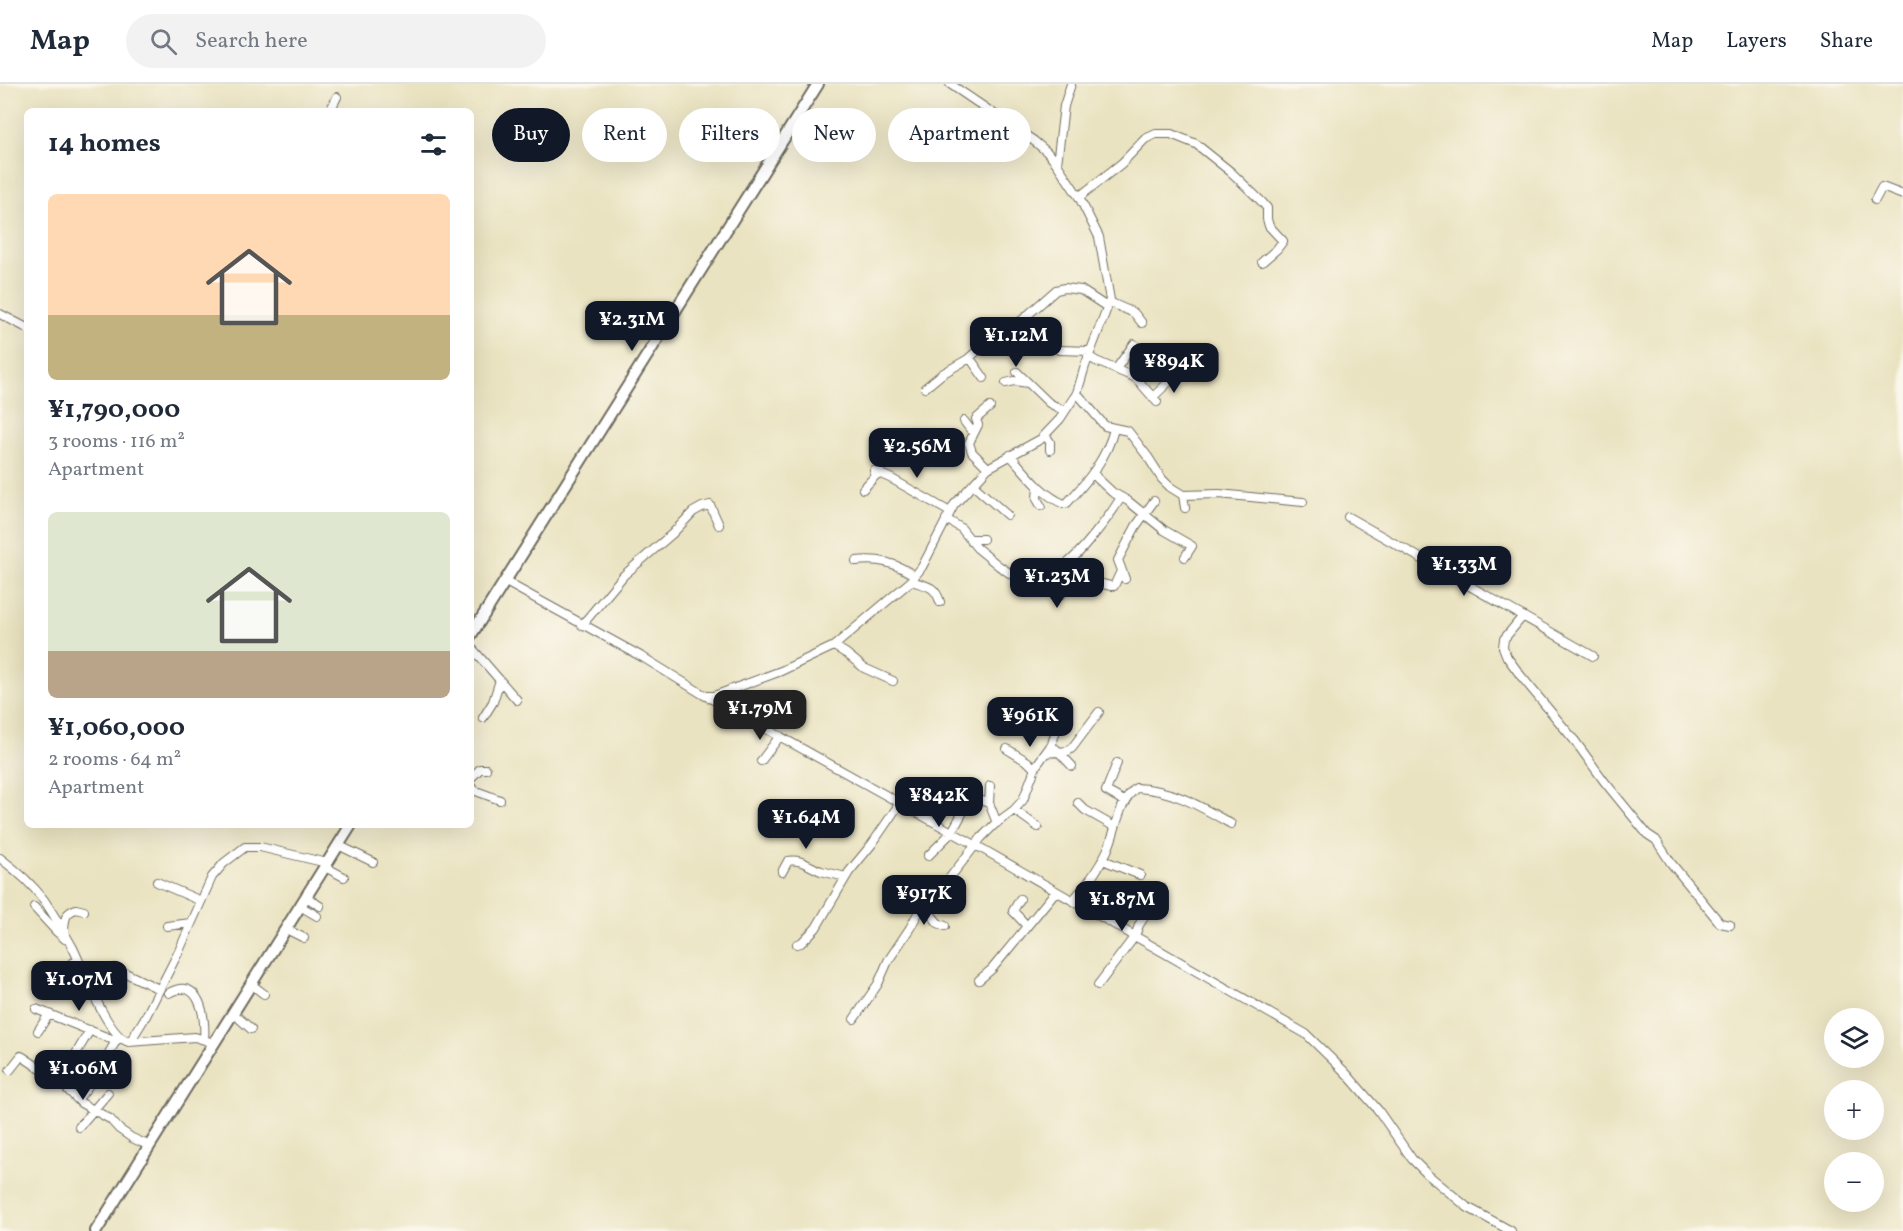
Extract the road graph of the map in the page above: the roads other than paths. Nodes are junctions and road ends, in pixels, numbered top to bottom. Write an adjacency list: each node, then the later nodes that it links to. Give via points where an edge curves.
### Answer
1 (818, 84): 63 (street)
2 (950, 84): 6 (street, via 1034,141)
3 (1071, 84): 6 (street, via 1064,106)
4 (337, 97): 5 (street)
5 (332, 108)
6 (1058, 164): 8 (street)
7 (1903, 195): 9 (street, via 1882,187)
8 (1079, 197): 10 (street, via 1145,139 1162,134 1182,137 1231,172 1265,205 1269,226 1283,241); 11 (street, via 1099,237)
9 (1875, 200)
10 (1262, 262)
11 (1108, 304): 13 (street, via 1134,313); 18 (street); 19 (street, via 1081,290 1060,288)
12 (0, 314): 14 (street)
13 (1142, 323)
14 (24, 326)
15 (1134, 344): 20 (street)
16 (1168, 350): 24 (street)
17 (1059, 351): 18 (street)
18 (1089, 354): 20 (street); 28 (street)
19 (970, 358): 23 (street); 27 (street)
20 (1116, 369): 24 (street)
21 (1017, 372): 26 (street)
22 (1179, 372): 24 (street, via 1155,400)
23 (984, 378)
24 (1136, 378)
25 (1006, 383): 26 (street)
26 (1030, 384): 30 (street, via 1049,403)
27 (925, 388)
28 (1077, 393): 30 (street); 32 (street, via 1101,423)
29 (990, 407): 33 (street, via 976,419 978,425)
30 (1065, 411): 34 (street)
31 (964, 421): 33 (street)
32 (1114, 429): 40 (street); 44 (street, via 1128,431 1162,479)
33 (973, 433): 38 (street, via 969,448)
34 (1044, 435): 36 (street); 37 (street)
35 (888, 447): 39 (street)
36 (1050, 450)
37 (1010, 455): 38 (street); 42 (street)
38 (988, 468): 41 (street)
39 (876, 471): 43 (street); 50 (street)
40 (1093, 472): 42 (street, via 1065,504); 45 (street)
41 (973, 485): 50 (street); 51 (street)
42 (1038, 486): 48 (street)
43 (863, 489)
44 (1183, 495): 47 (street, via 1219,494); 49 (street)
45 (1121, 497): 52 (street); 60 (street)
46 (1154, 501): 52 (street)
47 (1303, 502)
48 (1041, 506)
49 (1185, 508)
50 (950, 512): 54 (street)
51 (1007, 515)
52 (1145, 515): 58 (street, via 1192,546); 60 (street, via 1118,560 1123,575 1112,586 1080,577)
53 (1347, 517): 66 (street)
54 (946, 519): 56 (street); 62 (street)
55 (718, 525): 67 (street, via 710,505 693,512 624,575)
56 (970, 539): 57 (street); 64 (street, via 983,554 1036,591 1040,588 1059,596)
57 (983, 539)
58 (1185, 556)
59 (856, 561): 62 (street, via 884,561 902,567)
60 (1070, 563): 61 (street)
61 (1061, 567)
62 (913, 578): 65 (street, via 938,592); 69 (street)
63 (504, 581): 67 (street); 68 (street)
64 (1064, 591)
65 (940, 602)
66 (1523, 616): 71 (street); 130 (street, via 1504,639 1507,657 1720,923)
67 (582, 625): 74 (street)
68 (474, 630)
69 (834, 646): 73 (street, via 864,668); 74 (street, via 781,671 714,696)
70 (474, 650): 72 (street)
71 (1593, 656)
72 (500, 680): 75 (street); 77 (street)
73 (893, 681)
74 (704, 696): 79 (street)
75 (517, 700)
76 (1099, 712): 82 (street, via 1076,745)
77 (483, 718)
78 (1059, 720): 80 (street)
79 (780, 736): 84 (street); 95 (street)
80 (1052, 744): 82 (street); 83 (street)
81 (1007, 749): 88 (street)
82 (1059, 752): 83 (street); 86 (street)
83 (1046, 753): 88 (street)
84 (761, 760)
85 (1117, 763): 94 (street, via 1106,791)
86 (1072, 766)
87 (486, 768): 89 (street)
88 (1035, 769): 99 (street, via 1023,800)
89 (474, 775)
90 (990, 786): 96 (street)
91 (474, 789): 93 (street)
92 (969, 797): 96 (street)
93 (500, 800)
94 (1126, 802): 101 (street, via 1136,788 1163,792 1189,800); 103 (street)
95 (900, 803): 105 (street); 116 (street)
96 (989, 803): 100 (street)
97 (1078, 803): 103 (street)
98 (964, 810): 105 (street)
99 (1014, 810): 100 (street); 102 (street)
100 (997, 823): 107 (street)
101 (1230, 824)
102 (1038, 827)
103 (1115, 827): 110 (street)
104 (349, 828): 106 (street)
105 (952, 832): 107 (street); 108 (street)
106 (338, 845): 111 (street); 112 (street)
107 (976, 845): 119 (street); 124 (street, via 953,875)
108 (928, 856)
109 (0, 858): 135 (street, via 38,893)
110 (1102, 860): 114 (street); 121 (street, via 1088,885)
111 (373, 862)
112 (326, 865): 115 (street); 122 (street, via 260,847 245,847 216,871); 123 (street)
113 (782, 872): 116 (street, via 793,859)
114 (1140, 875)
115 (344, 877)
116 (846, 877): 139 (street, via 816,928)
117 (157, 882): 122 (street)
118 (1162, 890): 136 (street)
119 (1056, 891): 121 (street); 133 (street)
120 (1020, 899): 133 (street, via 1013,911)
121 (1073, 900): 136 (street)
122 (201, 901): 129 (street)
123 (303, 901): 125 (street); 128 (street); 134 (street)
124 (922, 904): 132 (street); 154 (street)
125 (320, 906)
126 (34, 907): 138 (street)
127 (84, 911): 135 (street, via 68,913)
128 (317, 916)
129 (191, 923): 131 (street); 148 (street)
130 (1730, 925)
131 (167, 926)
132 (945, 926)
133 (1027, 926): 144 (street)
134 (286, 929): 137 (street); 145 (street)
135 (63, 932): 138 (street)
136 (1135, 936): 146 (street); 169 (street, via 1306,1034 1378,1110 1427,1174 1467,1207)
137 (304, 938)
138 (69, 941): 140 (street)
139 (797, 944)
140 (79, 961): 142 (street); 147 (street, via 57,977)
141 (115, 968): 148 (street)
142 (85, 975): 143 (street); 158 (street)
143 (104, 978)
144 (979, 980)
145 (251, 984): 150 (street); 152 (street)
146 (1098, 985)
147 (57, 986)
148 (159, 989): 160 (street)
149 (169, 993): 159 (street, via 181,989 198,997)
150 (264, 994)
151 (36, 1009): 153 (street)
152 (233, 1013): 155 (street); 159 (street)
153 (49, 1014): 156 (street); 157 (street)
154 (854, 1019)
155 (251, 1029)
156 (90, 1030): 158 (street); 161 (street)
157 (38, 1031)
158 (118, 1040): 160 (street); 164 (street)
159 (209, 1041): 160 (street, via 195,1037); 167 (street)
160 (130, 1042)
161 (74, 1057)
162 (10, 1070): 164 (street, via 21,1056)
163 (108, 1093): 165 (street)
164 (78, 1099): 165 (street)
165 (93, 1110): 166 (street); 167 (street)
166 (79, 1127)
167 (150, 1146): 168 (street)
168 (96, 1231)
169 (1511, 1231)

